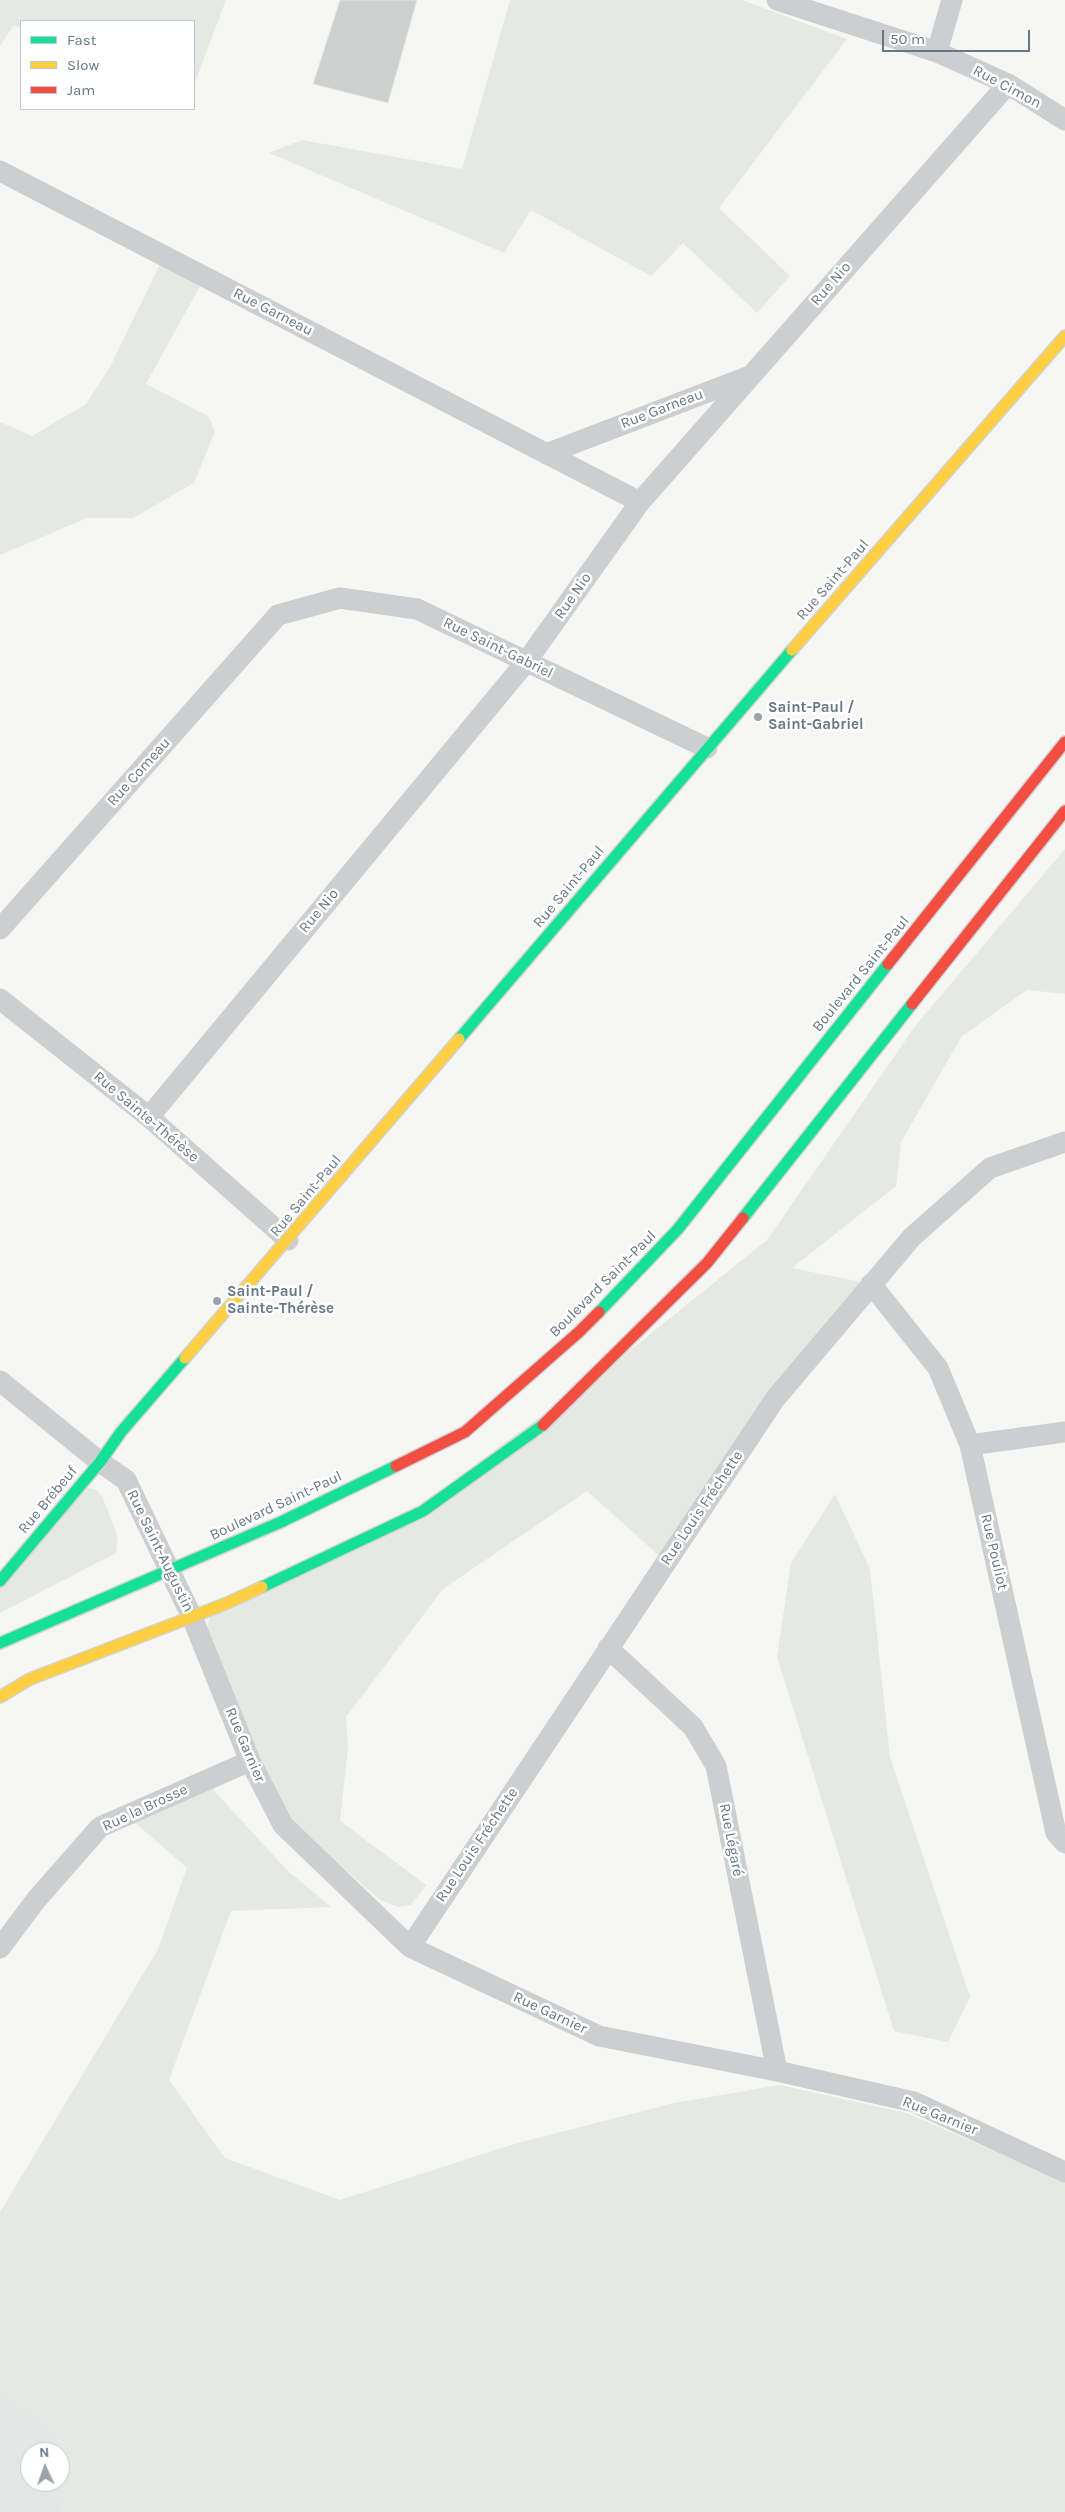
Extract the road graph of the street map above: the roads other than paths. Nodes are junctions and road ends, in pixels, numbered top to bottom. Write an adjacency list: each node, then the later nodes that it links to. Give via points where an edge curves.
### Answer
1 (777, 0): 3 (street, Rue Cimon)
2 (952, 0): 3 (street)
3 (936, 52): 4 (street, Rue Cimon)
4 (1008, 84): 5 (street, Rue Cimon); 8 (street, Rue Nio)
5 (1065, 120)
6 (0, 170): 9 (street, Rue Garneau)
7 (1065, 336): 14 (main road, Rue Saint-Paul)
8 (750, 376): 9 (street, Rue Garneau); 10 (street, Rue Nio)
9 (546, 454): 10 (street, Rue Garneau)
10 (640, 502): 12 (street, Rue Nio)
11 (278, 615): 12 (street, Rue Saint-Gabriel, via 340,598 417,609); 16 (street, Rue Comeau)
12 (526, 662): 14 (street, Rue Saint-Gabriel); 18 (street, Rue Nio)
13 (1065, 742): 26 (main road, Boulevard Saint-Paul, via 678,1229 579,1332 465,1432 281,1522)
14 (707, 748): 20 (main road, Rue Saint-Paul)
15 (1065, 811): 28 (main road, via 707,1263 542,1426 423,1511)
16 (0, 929)
17 (0, 999): 18 (street, Rue Sainte-Thérèse)
18 (149, 1117): 20 (street, Rue Sainte-Thérèse)
19 (1065, 1142): 21 (street, Rue Louis Fréchette, via 990,1168 912,1237)
20 (288, 1240): 25 (main road, Rue Saint-Paul, via 121,1432)
21 (871, 1284): 24 (street, Rue Pouliot, via 938,1368); 30 (street, Rue Louis Fréchette, via 775,1399)
22 (0, 1381): 25 (street, Rue Saint-Augustin)
23 (1065, 1432): 24 (street)
24 (970, 1445): 33 (street, Rue Pouliot, via 1056,1833)
25 (100, 1462): 26 (street, Rue Saint-Augustin, via 126,1480); 27 (main road, Rue Brébeuf)
26 (170, 1571): 28 (street, Rue Saint-Augustin); 29 (main road, Boulevard Saint-Paul)
27 (0, 1582)
28 (195, 1624): 31 (main road, via 30,1679); 32 (street, Rue Garnier)
29 (0, 1643)
30 (608, 1648): 34 (street, Rue Louis Fréchette); 36 (street, Rue Légaré, via 693,1727 716,1766)
31 (0, 1697)
32 (250, 1761): 34 (street, Rue Garnier, via 283,1826); 35 (street, Rue la Brosse, via 100,1827 36,1900)
33 (1065, 1843)
34 (410, 1947): 36 (street, Rue Garnier, via 599,2036)
35 (0, 1948)
36 (777, 2071): 37 (street, Rue Garnier, via 914,2102)
37 (1065, 2172)

